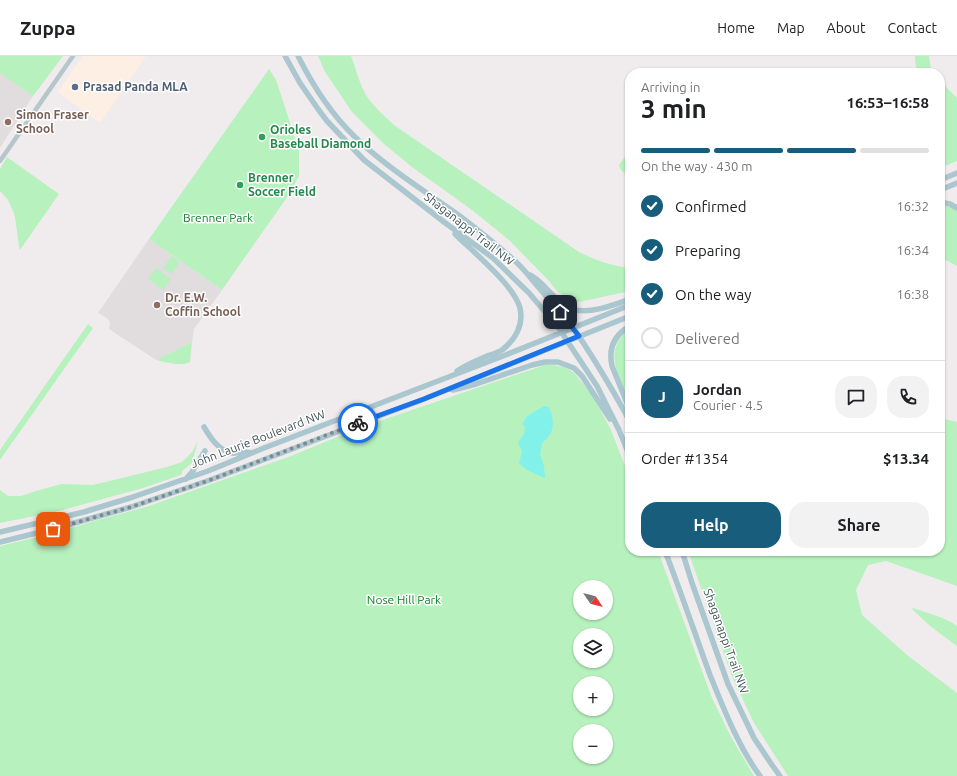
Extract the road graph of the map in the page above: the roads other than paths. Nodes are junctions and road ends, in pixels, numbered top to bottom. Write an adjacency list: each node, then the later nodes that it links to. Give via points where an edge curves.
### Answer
1 (73, 56): 4 (street)
2 (285, 56): 11 (main road, Shaganappi Trail NW, via 318,109 346,142 364,160)
3 (298, 56): 12 (main road, Shaganappi Trail NW, via 324,102 355,137 488,239)
4 (0, 161)
5 (957, 173): 6 (main road)
6 (945, 178)
7 (957, 183): 8 (main road)
8 (945, 188)
9 (945, 203): 10 (main road)
10 (957, 208)
11 (444, 222): 18 (main road, Shaganappi Trail NW, via 493,258 529,292); 21 (main road, via 508,287 519,306 521,316 519,330 510,343 500,351 468,364)
12 (528, 274): 13 (main road, via 538,279 569,308 576,310 594,310); 16 (main road, Shaganappi Trail NW)
13 (625, 301)
14 (625, 307): 16 (main road, John Laurie Boulevard NW)
15 (625, 318): 19 (main road, John Laurie Boulevard NW)
16 (573, 328): 18 (main road, John Laurie Boulevard NW); 19 (main road, Shaganappi Trail NW)
17 (625, 328): 23 (main road, via 613,343 610,360)
18 (562, 333): 20 (main road, Shaganappi Trail NW); 21 (main road, John Laurie Boulevard NW)
19 (579, 336): 20 (main road, John Laurie Boulevard NW); 24 (main road, Shaganappi Trail NW)
20 (567, 341): 22 (main road, John Laurie Boulevard NW); 26 (main road, Shaganappi Trail NW, via 597,386)
21 (444, 378): 29 (main road, John Laurie Boulevard NW)
22 (424, 399): 26 (main road, via 532,365 558,362 574,368 582,376); 32 (main road, John Laurie Boulevard NW, via 138,505)
23 (625, 400)
24 (625, 412)
25 (204, 427): 29 (main road, via 209,436 224,450 231,453)
26 (619, 430): 27 (main road, Shaganappi Trail NW)
27 (625, 445)
28 (205, 451): 30 (main road)
29 (253, 453): 30 (main road, John Laurie Boulevard NW)
30 (185, 479): 31 (main road, John Laurie Boulevard NW, via 84,512)
31 (0, 531)
32 (0, 542)
33 (667, 556): 35 (main road, via 725,712 745,753)
34 (684, 556): 36 (main road, Shaganappi Trail NW, via 728,684 754,738)
35 (760, 776)
36 (780, 776)

